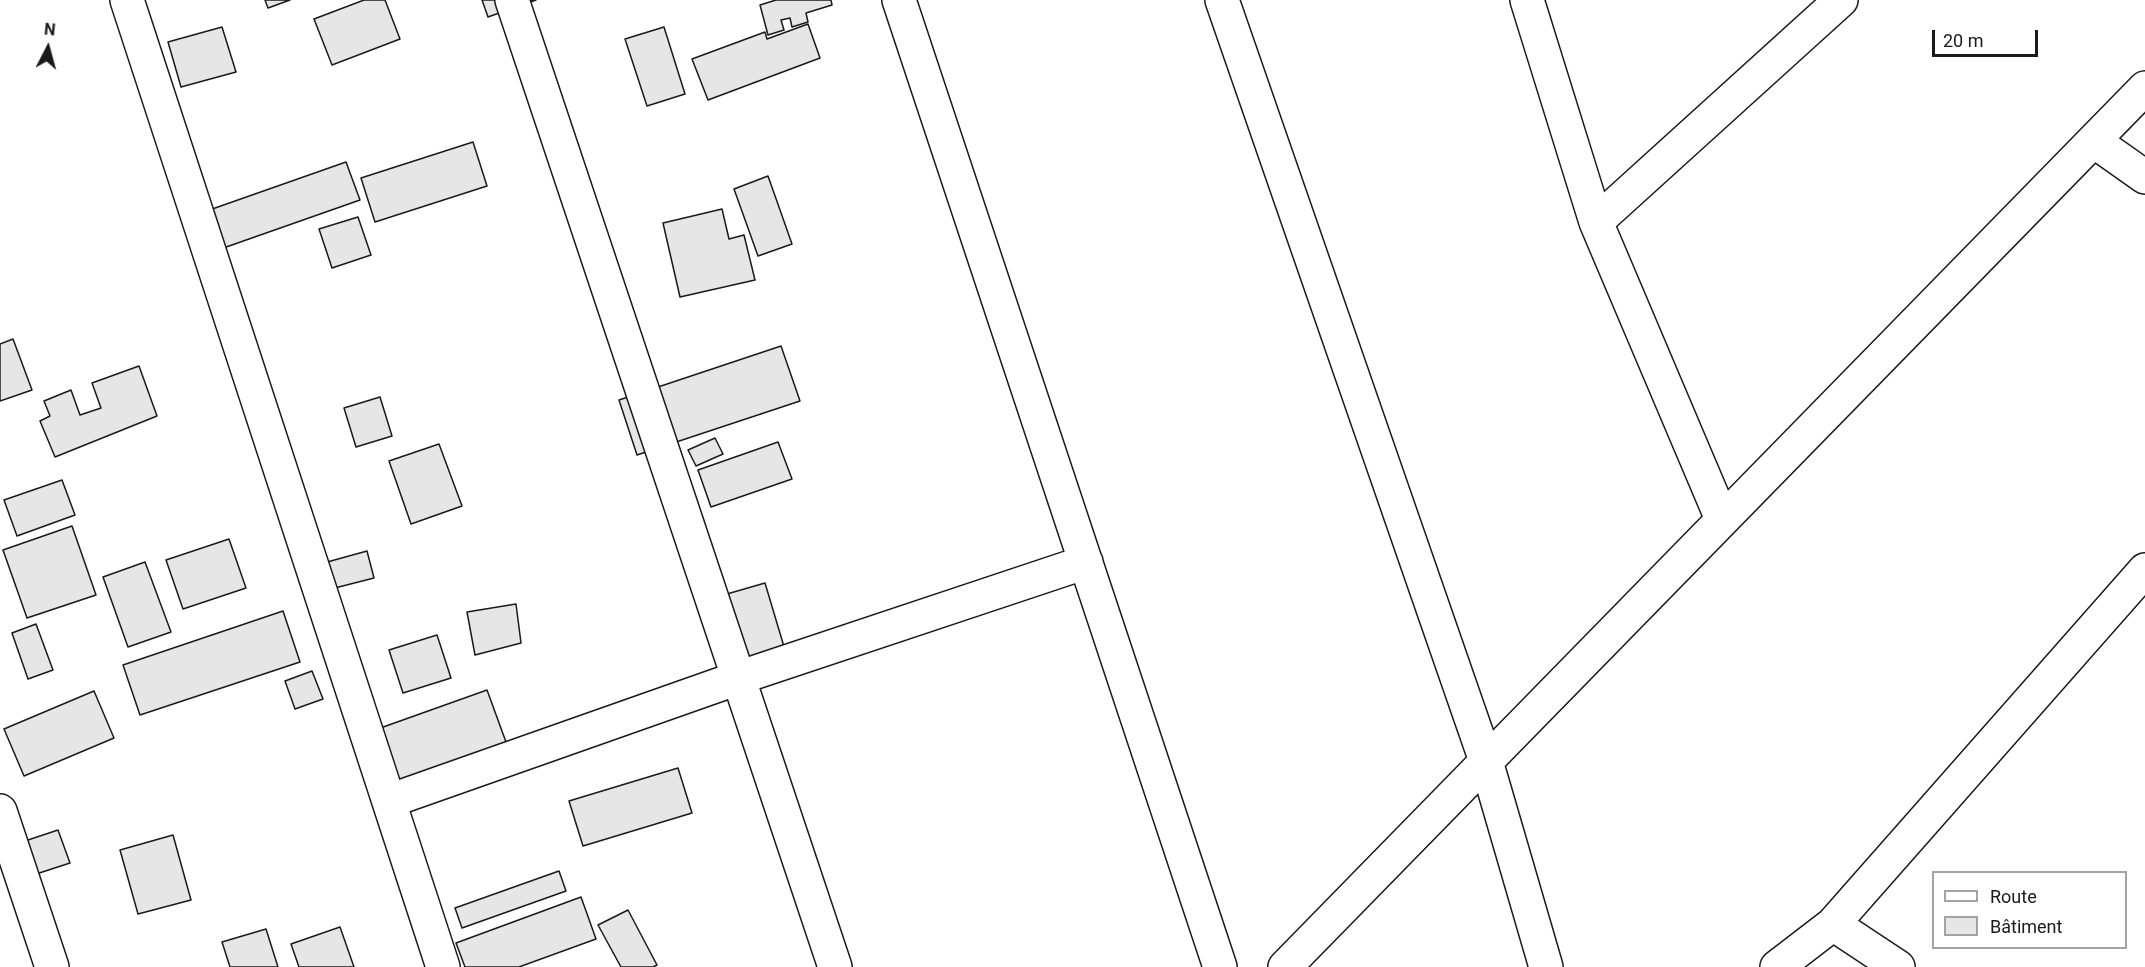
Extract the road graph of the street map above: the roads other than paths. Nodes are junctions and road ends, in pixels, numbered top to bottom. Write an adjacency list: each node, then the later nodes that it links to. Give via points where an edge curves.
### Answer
1 (127, 0): 16 (street)
2 (512, 0): 14 (street)
3 (900, 0): 12 (street)
4 (1222, 0): 15 (street)
5 (1527, 0): 10 (street)
6 (1841, 0): 10 (street)
7 (2145, 88): 8 (street)
8 (2094, 141): 9 (street); 11 (street)
9 (2145, 177)
10 (1596, 222): 11 (street)
11 (1722, 519): 15 (street)
12 (1086, 562): 14 (street); 22 (street)
13 (2145, 570): 18 (street)
14 (738, 678): 16 (street); 21 (street)
15 (1486, 761): 23 (street); 24 (street)
16 (389, 801): 20 (street)
17 (0, 811): 19 (street)
18 (1833, 924): 25 (street); 26 (street)
19 (52, 967)
20 (443, 967)
21 (835, 967)
22 (1220, 967)
23 (1285, 967)
24 (1546, 967)
25 (1778, 967)
26 (1898, 967)

